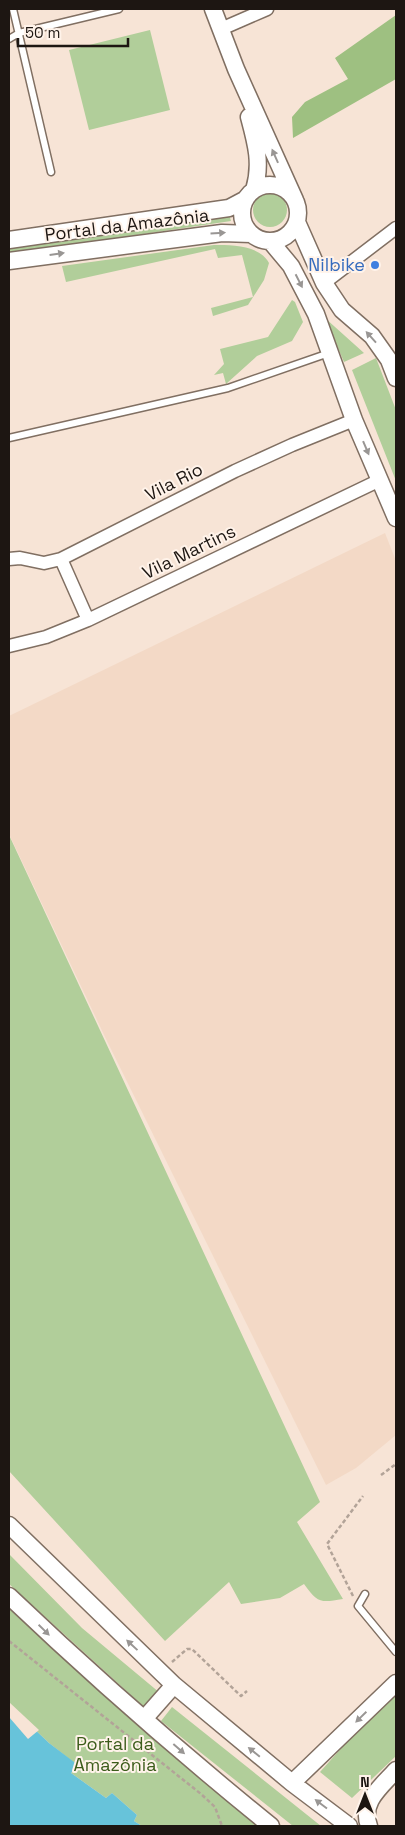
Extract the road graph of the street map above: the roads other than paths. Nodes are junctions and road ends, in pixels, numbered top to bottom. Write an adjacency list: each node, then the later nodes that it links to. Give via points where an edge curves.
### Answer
1 (13, 9): 6 (lane)
2 (119, 9): 6 (lane)
3 (213, 9): 5 (street)
4 (267, 9): 5 (street)
5 (221, 29): 8 (street)
6 (19, 33): 7 (lane); 9 (lane)
7 (9, 39)
8 (236, 69): 10 (street, via 258,152 258,178); 11 (street, one-way to 8)
9 (51, 172)
10 (250, 195): 11 (street, via 261,187 277,186); 14 (street, via 242,218); 15 (street, Portal da Amazônia, via 228,208)
11 (295, 200): 12 (street)
12 (297, 222): 16 (street, via 290,233); 18 (street)
13 (396, 228): 18 (street)
14 (251, 234): 16 (street); 17 (street, Portal da Amazônia, one-way to 14, via 222,233)
15 (9, 240)
16 (271, 242): 19 (street, one-way to 19, via 292,266 316,314)
17 (9, 261)
18 (324, 283): 20 (street, one-way to 18, via 389,360 372,336 342,310)
19 (330, 352): 21 (street); 22 (lane, via 228,388)
20 (396, 378)
21 (354, 420): 23 (street, one-way to 23); 26 (street, Vila Rio, via 235,471)
22 (9, 438)
23 (380, 480): 24 (street); 27 (street, Vila Martins)
24 (396, 518)
25 (9, 558): 26 (street, Vila Rio, via 44,563)
26 (61, 559): 27 (street)
27 (88, 620): 28 (street, Vila Martins, via 46,637)
28 (9, 646)
29 (9, 1525): 34 (street, one-way to 29)
30 (365, 1594): 32 (lane, via 358,1606)
31 (9, 1596): 35 (street, one-way to 35)
32 (396, 1652)
33 (396, 1683): 37 (street, one-way to 37)
34 (174, 1685): 35 (street); 37 (street, one-way to 34)
35 (144, 1719): 38 (street, one-way to 38)
36 (396, 1770): 40 (street, via 369,1800 366,1811)
37 (292, 1783): 39 (street, one-way to 37)
38 (271, 1826)
39 (349, 1826)
40 (369, 1826)

